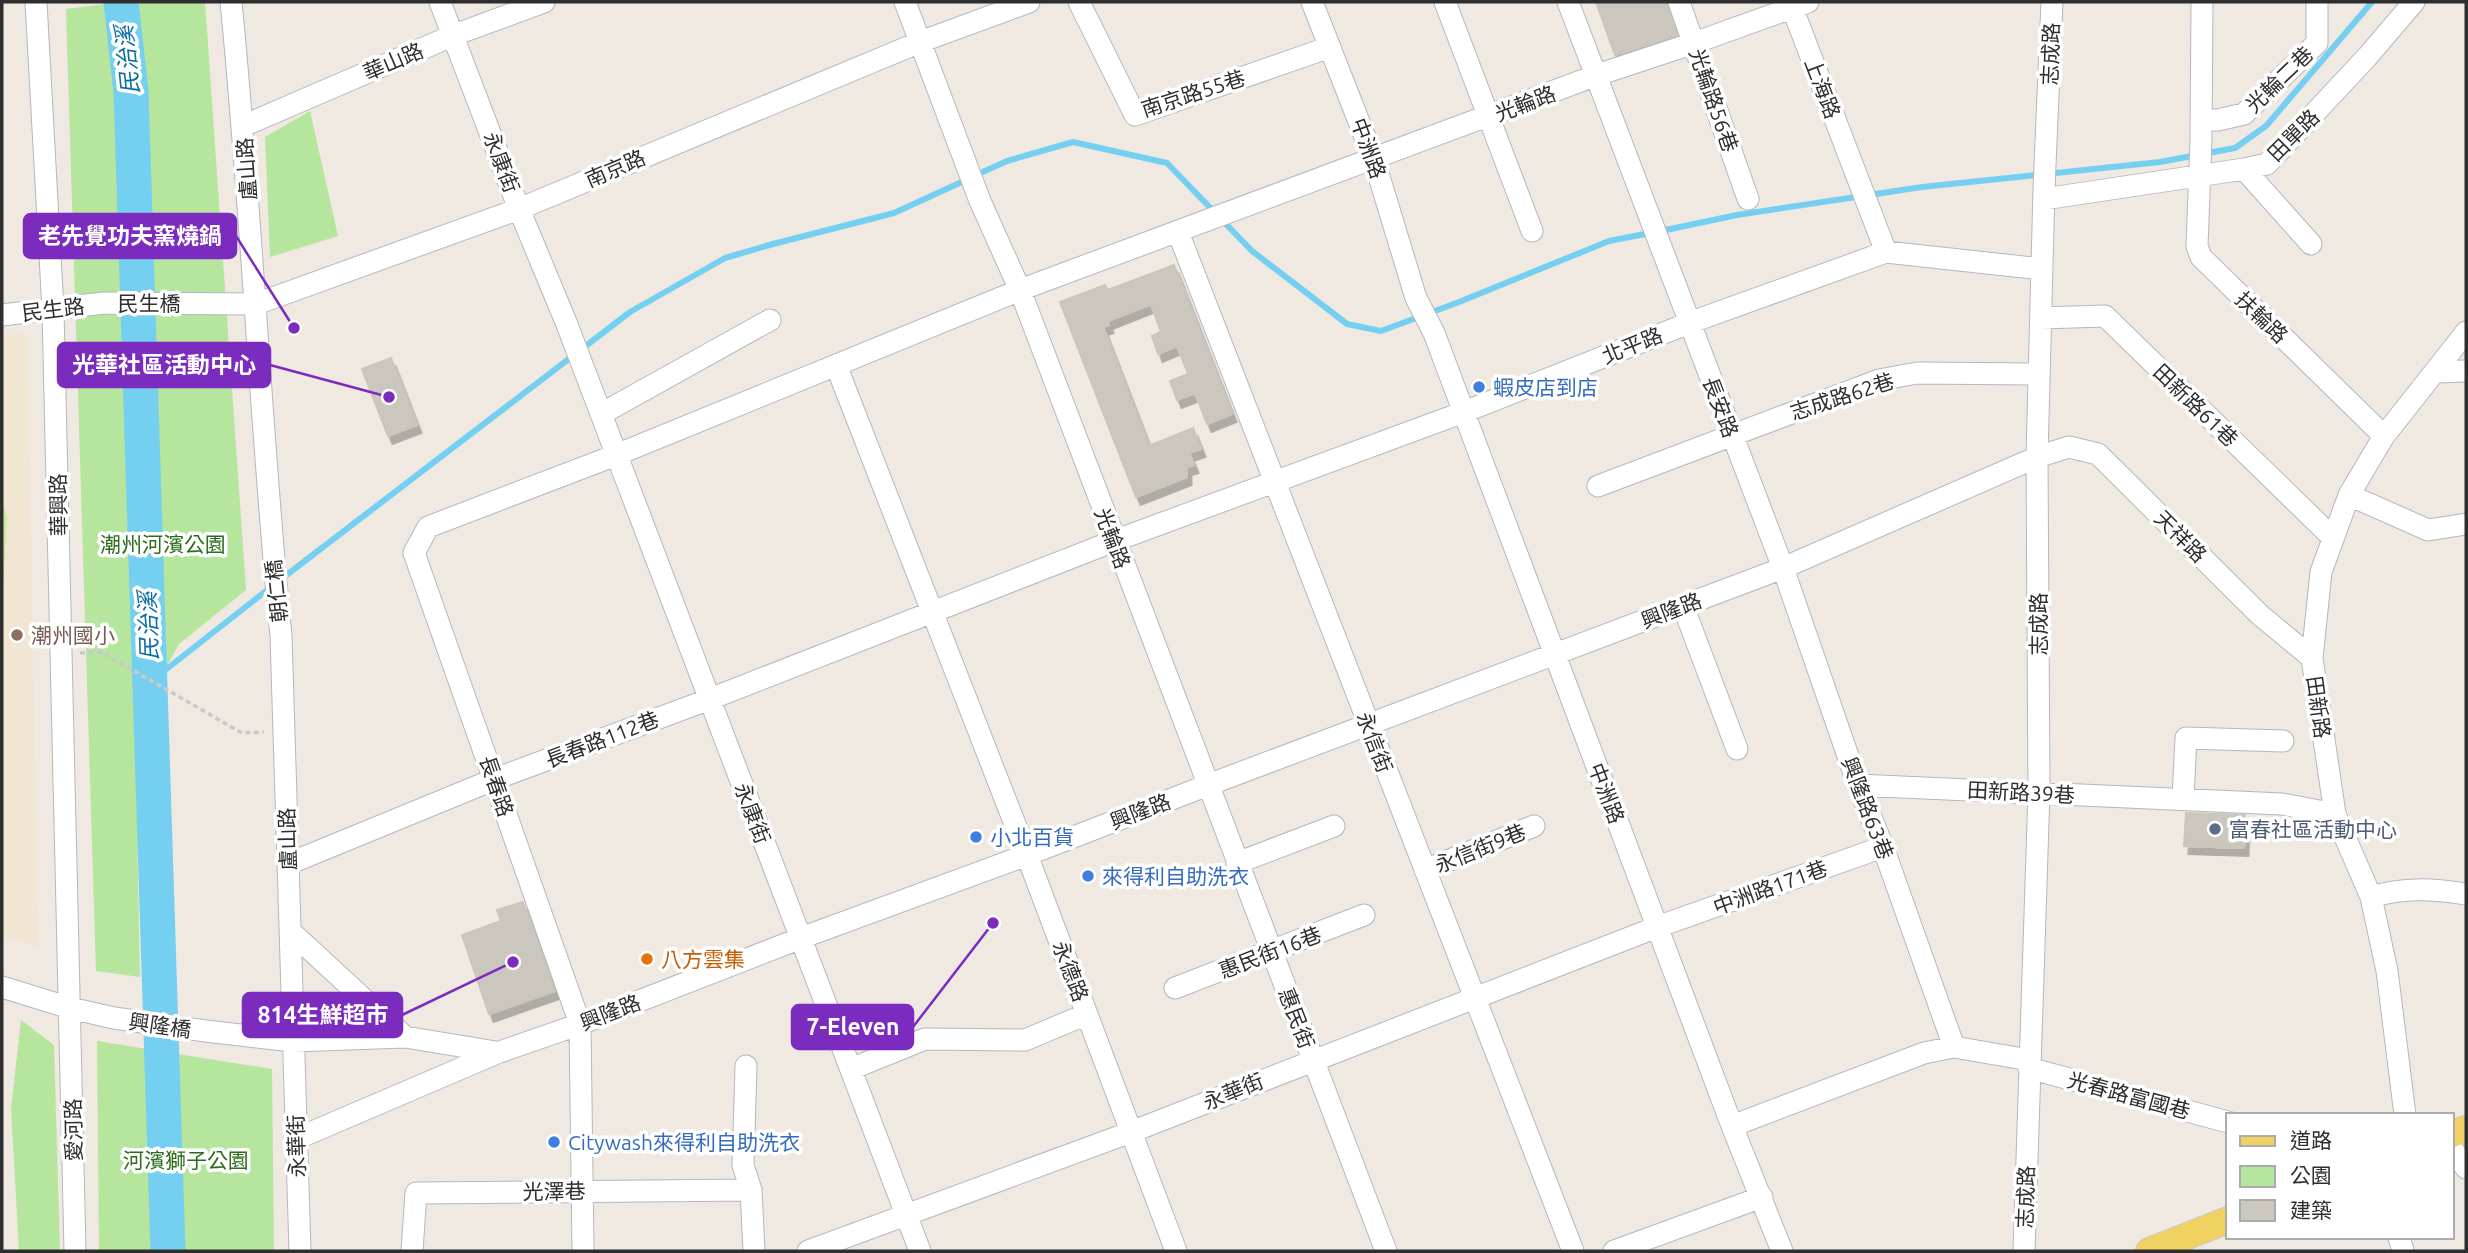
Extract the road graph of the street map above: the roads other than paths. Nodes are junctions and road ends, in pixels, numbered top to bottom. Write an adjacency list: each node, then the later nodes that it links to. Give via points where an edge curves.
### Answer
1 (36, 2): 40 (street, 華興路)
2 (231, 2): 23 (street, 盧山路)
3 (440, 2): 17 (street, 永康街)
4 (544, 2): 17 (street, 華山路)
5 (905, 2): 18 (street)
6 (1028, 2): 18 (street, 南京路)
7 (1079, 2): 20 (street, 南京路55巷, via 1135,115)
8 (1312, 2): 20 (street, 中洲路)
9 (1445, 2): 22 (street)
10 (1568, 2): 21 (street)
11 (1679, 2): 19 (street, 光輪路56巷)
12 (2052, 2): 28 (street, 志成路)
13 (2202, 2): 24 (street)
14 (2317, 2): 24 (street, 光輪二巷, via 2317,43 2244,114)
15 (2414, 2): 26 (street, 田單路, via 2267,164)
16 (1796, 4): 19 (street, 光輪路); 34 (street, 上海路)
17 (454, 35): 23 (street, 華山路); 30 (street, 永康街)
18 (920, 42): 30 (street, 南京路); 36 (street, 光輪路, via 980,201)
19 (1694, 43): 21 (street, 光輪路); 29 (street, 光輪路56巷)
20 (1331, 47): 25 (street, 中洲路)
21 (1597, 75): 22 (street, 光輪路); 44 (street, 長安路)
22 (1488, 117): 25 (street, 光輪路); 32 (street)
23 (243, 126): 39 (street, 盧山路)
24 (2201, 130): 27 (street, 扶輪路)
25 (1374, 160): 31 (street, 光輪路); 50 (street, 中洲路, via 1416,298)
26 (2244, 169): 27 (street, 田單路); 33 (street)
27 (2200, 174): 28 (street, 田單路); 53 (street, 扶輪路, via 2197,246 2201,257)
28 (2044, 194): 35 (street, 志成路)
29 (1748, 199)
30 (519, 209): 39 (street, 南京路); 51 (street, 永康街)
31 (1184, 230): 36 (street); 56 (street, 永信街)
32 (1532, 231)
33 (2311, 244)
34 (1886, 252): 35 (street, 北平路); 44 (street, 北平路)
35 (2042, 269): 42 (street, 志成路)
36 (1020, 290): 46 (street, 長春路); 61 (street, 光輪路)
37 (104, 303): 38 (street, 民生橋); 40 (street, 民生路)
38 (195, 303): 39 (street, 南京路)
39 (256, 304): 62 (street, 盧山路)
40 (53, 310): 41 (street, 民生路); 96 (street, 華興路)
41 (2, 315)
42 (2041, 317): 49 (street, 志成路); 60 (street, 田新路61巷, via 2105,316)
43 (770, 320): 51 (street)
44 (1689, 323): 50 (street, 北平路); 52 (street, 長安路)
45 (2466, 332): 47 (street, 田新路)
46 (836, 365): 54 (street, 長春路); 65 (street, 永德路)
47 (2436, 372): 48 (street); 53 (street, 田新路)
48 (2466, 372)
49 (2039, 374): 52 (street, 志成路62巷, via 1917,373 1879,380); 55 (street, 志成路)
50 (1464, 412): 56 (street, 北平路); 67 (street, 中洲路)
51 (601, 414): 54 (street, 永康街)
52 (1732, 434): 57 (street, 志成路62巷); 63 (street, 長安路)
53 (2384, 436): 58 (street, 田新路)
54 (617, 455): 69 (street, 永康街); 73 (street, 長春路, via 428,527 414,553)
55 (2037, 457): 63 (street, 天祥路); 68 (street, 天祥路, via 2068,447 2098,454 2260,615); 76 (street, 志成路)
56 (1275, 483): 61 (street, 北平路); 70 (street, 永信街)
57 (1598, 486)
58 (2349, 495): 59 (street, via 2428,530); 60 (street, 田新路)
59 (2466, 524)
60 (2333, 538): 68 (street, 田新路, via 2321,572)
61 (1114, 541): 65 (street, 北平路); 74 (street, 光輪路)
62 (272, 547): 66 (street, 朝仁橋)
63 (1783, 568): 64 (street, 興隆路); 75 (street, 興隆路63巷)
64 (1684, 606): 67 (street, 興隆路); 72 (street)
65 (932, 612): 69 (street, 長春路112巷); 82 (street, 永德路)
66 (281, 636): 84 (street, 盧山路)
67 (1555, 654): 70 (street, 興隆路); 89 (street, 中洲路)
68 (2312, 659): 78 (street, 田新路)
69 (710, 699): 73 (street, 長春路112巷); 91 (street, 永康街)
70 (1368, 724): 74 (street, 興隆路); 85 (street, 永信街)
71 (2283, 741): 77 (street, via 2186,738)
72 (1737, 749)
73 (495, 779): 84 (street, 長春路112巷); 98 (street, 長春路)
74 (1208, 785): 82 (street, 興隆路); 83 (street, 惠民街)
75 (1858, 785): 76 (street, 田新路39巷); 81 (street, 興隆路63巷)
76 (2039, 792): 77 (street, 田新路39巷); 105 (street, 志成路)
77 (2183, 799): 78 (street, 田新路39巷, via 2282,804)
78 (2335, 814): 87 (street, 田新路)
79 (1334, 826): 83 (street)
80 (1534, 826): 85 (street, 永信街9巷)
81 (1883, 847): 89 (street, 中洲路171巷); 102 (street, 興隆路63巷)
82 (1027, 855): 91 (street, 興隆路); 97 (street, 永德路)
83 (1237, 863): 92 (street, 惠民街)
84 (288, 864): 90 (street, 盧山路)
85 (1425, 870): 95 (street, 永信街)
86 (2466, 894): 87 (street, via 2427,888)
87 (2371, 897): 108 (street, 田新路, via 2387,971)
88 (1364, 915): 92 (street, 惠民街16巷)
89 (1657, 927): 95 (street, 永華街); 110 (street, 中洲路)
90 (290, 931): 100 (street); 101 (street, 盧山路)
91 (801, 938): 98 (street, 興隆路); 107 (street, 永康街)
92 (1272, 951): 94 (street, 惠民街16巷); 104 (street, 惠民街)
93 (2, 987): 96 (street, 興隆橋)
94 (1175, 988)
95 (1474, 997): 104 (street, 永華街); 129 (street, 永信街)
96 (70, 1008): 99 (street, 興隆橋); 120 (street, 愛河路)
97 (1087, 1014): 107 (street, via 1025,1040 925,1039); 111 (street, 永德路)
98 (580, 1024): 103 (street, 興隆路); 116 (street, 長春路)
99 (206, 1031): 101 (street, 興隆路)
100 (405, 1037): 101 (street, 興隆路); 103 (street, 興隆路)
101 (292, 1041): 112 (street, 永華街)
102 (1954, 1046): 105 (street); 110 (street, via 1924,1053)
103 (497, 1052): 112 (street, 興隆路)
104 (1313, 1059): 111 (street, 永華街); 128 (street, 惠民街)
105 (2029, 1064): 109 (street, 光春路富國巷); 132 (street, 志成路)
106 (746, 1066): 115 (street, via 743,1165)
107 (851, 1069): 118 (street, 永康街)
108 (2404, 1113)
109 (2226, 1121)
110 (1732, 1126): 117 (street, 中洲路)
111 (1131, 1132): 118 (street, 永華街); 127 (street, 永德路)
112 (296, 1139): 121 (street, 永華街)
113 (2454, 1152): 114 (street)
114 (2466, 1168)
115 (751, 1190): 116 (street, 光澤巷); 124 (street)
116 (581, 1191): 122 (street, 光澤巷, via 416,1193); 123 (street, 長春路)
117 (1762, 1198): 130 (street); 131 (street, 中洲路)
118 (906, 1214): 125 (street, 永華街); 126 (street, 永康街)
119 (2226, 1221): 133 (main road)
120 (75, 1251)
121 (300, 1251)
122 (412, 1251)
123 (583, 1251)
124 (754, 1251)
125 (808, 1251)
126 (920, 1251)
127 (1176, 1251)
128 (1386, 1251)
129 (1573, 1251)
130 (1614, 1251)
131 (1782, 1251)
132 (2024, 1251)
133 (2149, 1251)

